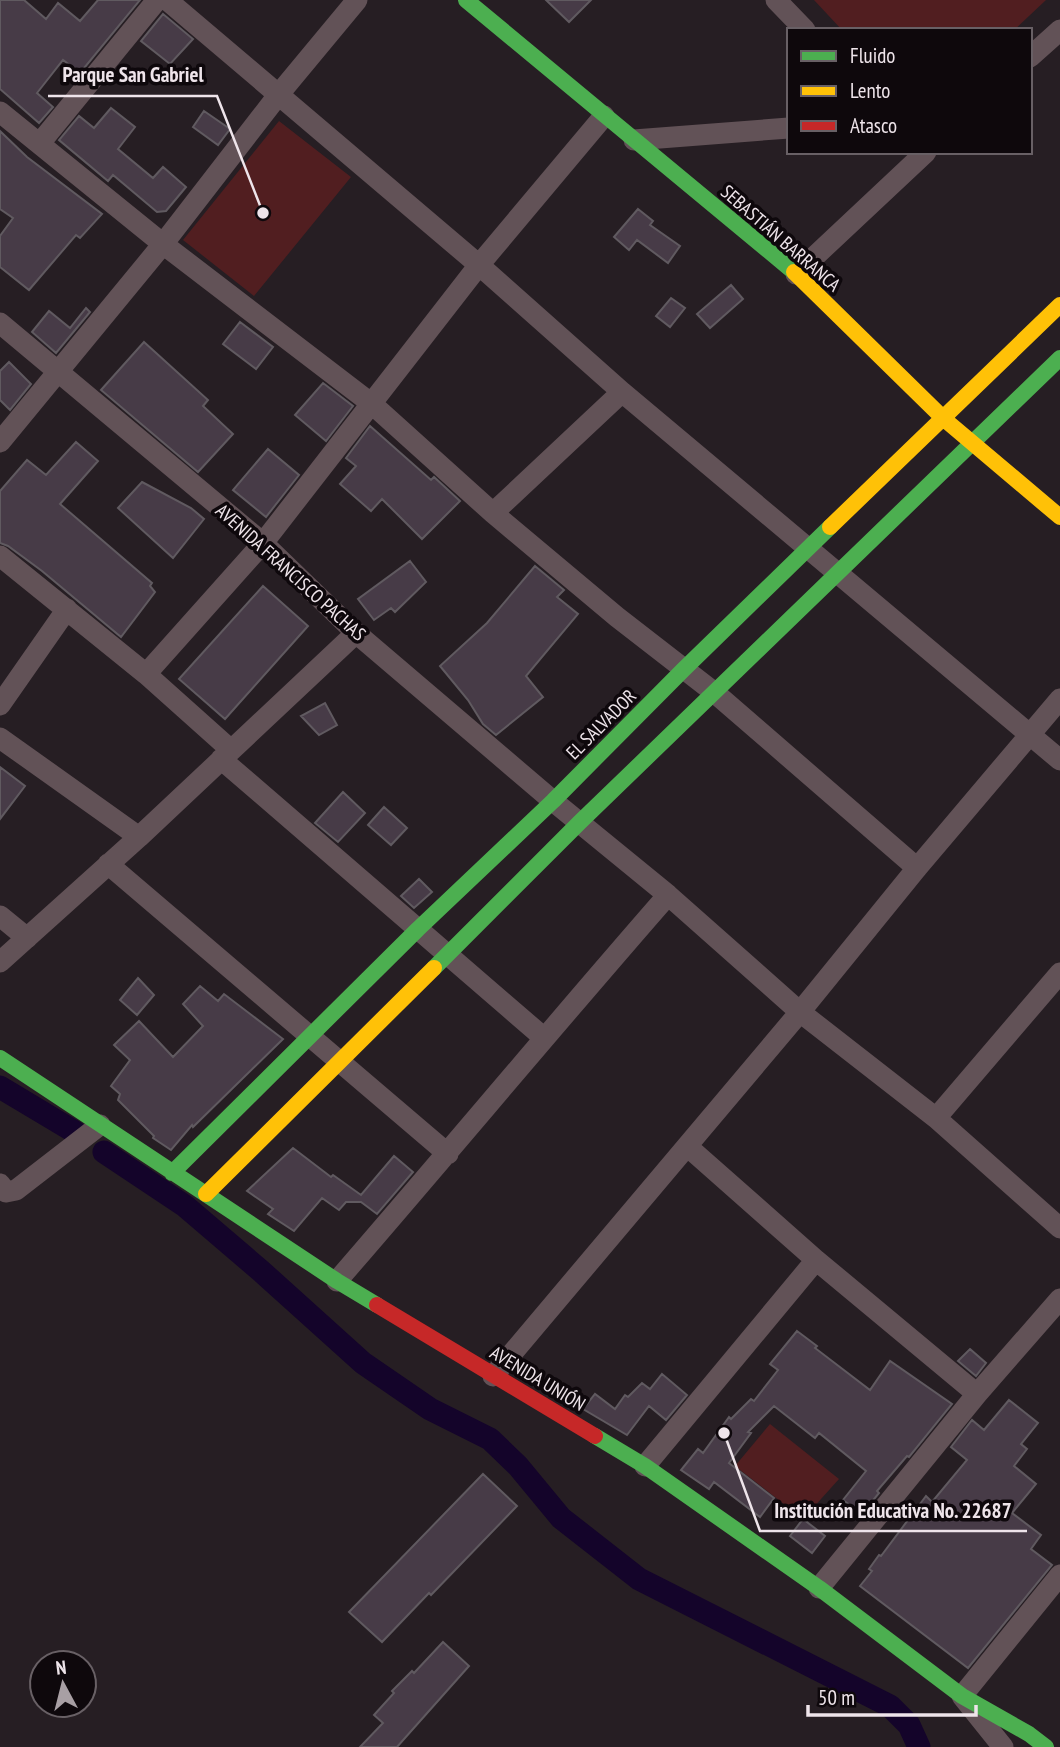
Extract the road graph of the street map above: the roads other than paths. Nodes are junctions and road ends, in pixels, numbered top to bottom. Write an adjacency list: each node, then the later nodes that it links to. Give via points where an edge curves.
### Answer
1 (157, 0): 14 (street)
2 (167, 0): 9 (street)
3 (357, 0): 9 (street)
4 (466, 0): 11 (street, SEBASTIÁN BARRANCA)
5 (776, 0): 6 (street)
6 (803, 28)
7 (1060, 30): 8 (street)
8 (1032, 55)
9 (279, 94): 16 (street); 17 (street)
10 (0, 112): 14 (street)
11 (604, 116): 13 (street, SEBASTIÁN BARRANCA); 17 (street)
12 (787, 128): 13 (street)
13 (634, 140): 18 (street, SEBASTIÁN BARRANCA)
14 (40, 143): 16 (street)
15 (923, 154): 18 (street)
16 (163, 244): 22 (street); 24 (street)
17 (479, 265): 23 (street); 24 (street)
18 (796, 274): 25 (street, SEBASTIÁN BARRANCA)
19 (1060, 304): 25 (street, EL SALVADOR)
20 (0, 323): 22 (street, AVENIDA FRANCISCO PACHAS)
21 (1060, 358): 27 (street)
22 (59, 372): 26 (street); 30 (street, AVENIDA FRANCISCO PACHAS)
23 (622, 392): 28 (street); 31 (street)
24 (372, 404): 28 (street); 30 (street)
25 (944, 418): 27 (street, SEBASTIÁN BARRANCA); 31 (street, EL SALVADOR)
26 (0, 442)
27 (972, 442): 29 (street, SEBASTIÁN BARRANCA); 33 (street)
28 (493, 513): 36 (street)
29 (1060, 517)
30 (263, 543): 35 (street, AVENIDA FRANCISCO PACHAS); 37 (street)
31 (810, 548): 33 (street); 36 (street, EL SALVADOR)
32 (0, 556): 34 (street)
33 (838, 571): 38 (street); 41 (street)
34 (66, 609): 37 (street); 40 (street)
35 (356, 633): 43 (street); 45 (street, AVENIDA FRANCISCO PACHAS)
36 (684, 669): 38 (street); 45 (street, EL SALVADOR)
37 (146, 674): 43 (street)
38 (715, 693): 46 (street); 49 (street)
39 (1060, 699): 41 (street)
40 (0, 705)
41 (1031, 736): 44 (street); 49 (street)
42 (0, 738): 47 (street)
43 (226, 755): 47 (street); 52 (street)
44 (1060, 760)
45 (553, 801): 46 (street, AVENIDA FRANCISCO PACHAS); 52 (street, EL SALVADOR)
46 (580, 822): 50 (street, AVENIDA FRANCISCO PACHAS); 54 (street)
47 (139, 836): 48 (street)
48 (108, 864): 53 (street); 58 (street)
49 (917, 868): 57 (street)
50 (668, 895): 57 (street, AVENIDA FRANCISCO PACHAS); 59 (street)
51 (0, 916): 53 (street)
52 (418, 929): 54 (street); 58 (street, EL SALVADOR)
53 (27, 938): 55 (street)
54 (447, 954): 59 (street); 61 (street)
55 (0, 962)
56 (1057, 983): 62 (street)
57 (800, 1012): 62 (street, AVENIDA FRANCISCO PACHAS); 64 (street)
58 (310, 1035): 61 (street); 66 (street, EL SALVADOR)
59 (543, 1037): 65 (street)
60 (0, 1058): 63 (street, AVENIDA UNIÓN)
61 (340, 1063): 65 (street); 68 (street)
62 (936, 1118): 69 (street, AVENIDA FRANCISCO PACHAS)
63 (100, 1125): 66 (street, AVENIDA UNIÓN); 67 (street, via 16,1190 6,1192)
64 (687, 1146): 70 (street); 73 (street)
65 (448, 1154): 71 (street)
66 (172, 1173): 68 (street, AVENIDA UNIÓN)
67 (0, 1184)
68 (206, 1194): 71 (street, AVENIDA UNIÓN)
69 (1060, 1228)
70 (816, 1260): 74 (street); 75 (street)
71 (337, 1281): 73 (street, AVENIDA UNIÓN)
72 (1060, 1299): 74 (street)
73 (493, 1376): 75 (street, AVENIDA UNIÓN)
74 (977, 1394): 77 (street)
75 (645, 1466): 77 (street, AVENIDA UNIÓN)
76 (1060, 1575): 78 (street)
77 (819, 1588): 78 (street, AVENIDA UNIÓN)
78 (962, 1696): 79 (street); 80 (street, AVENIDA UNIÓN)
79 (1003, 1747)
80 (1046, 1747)

